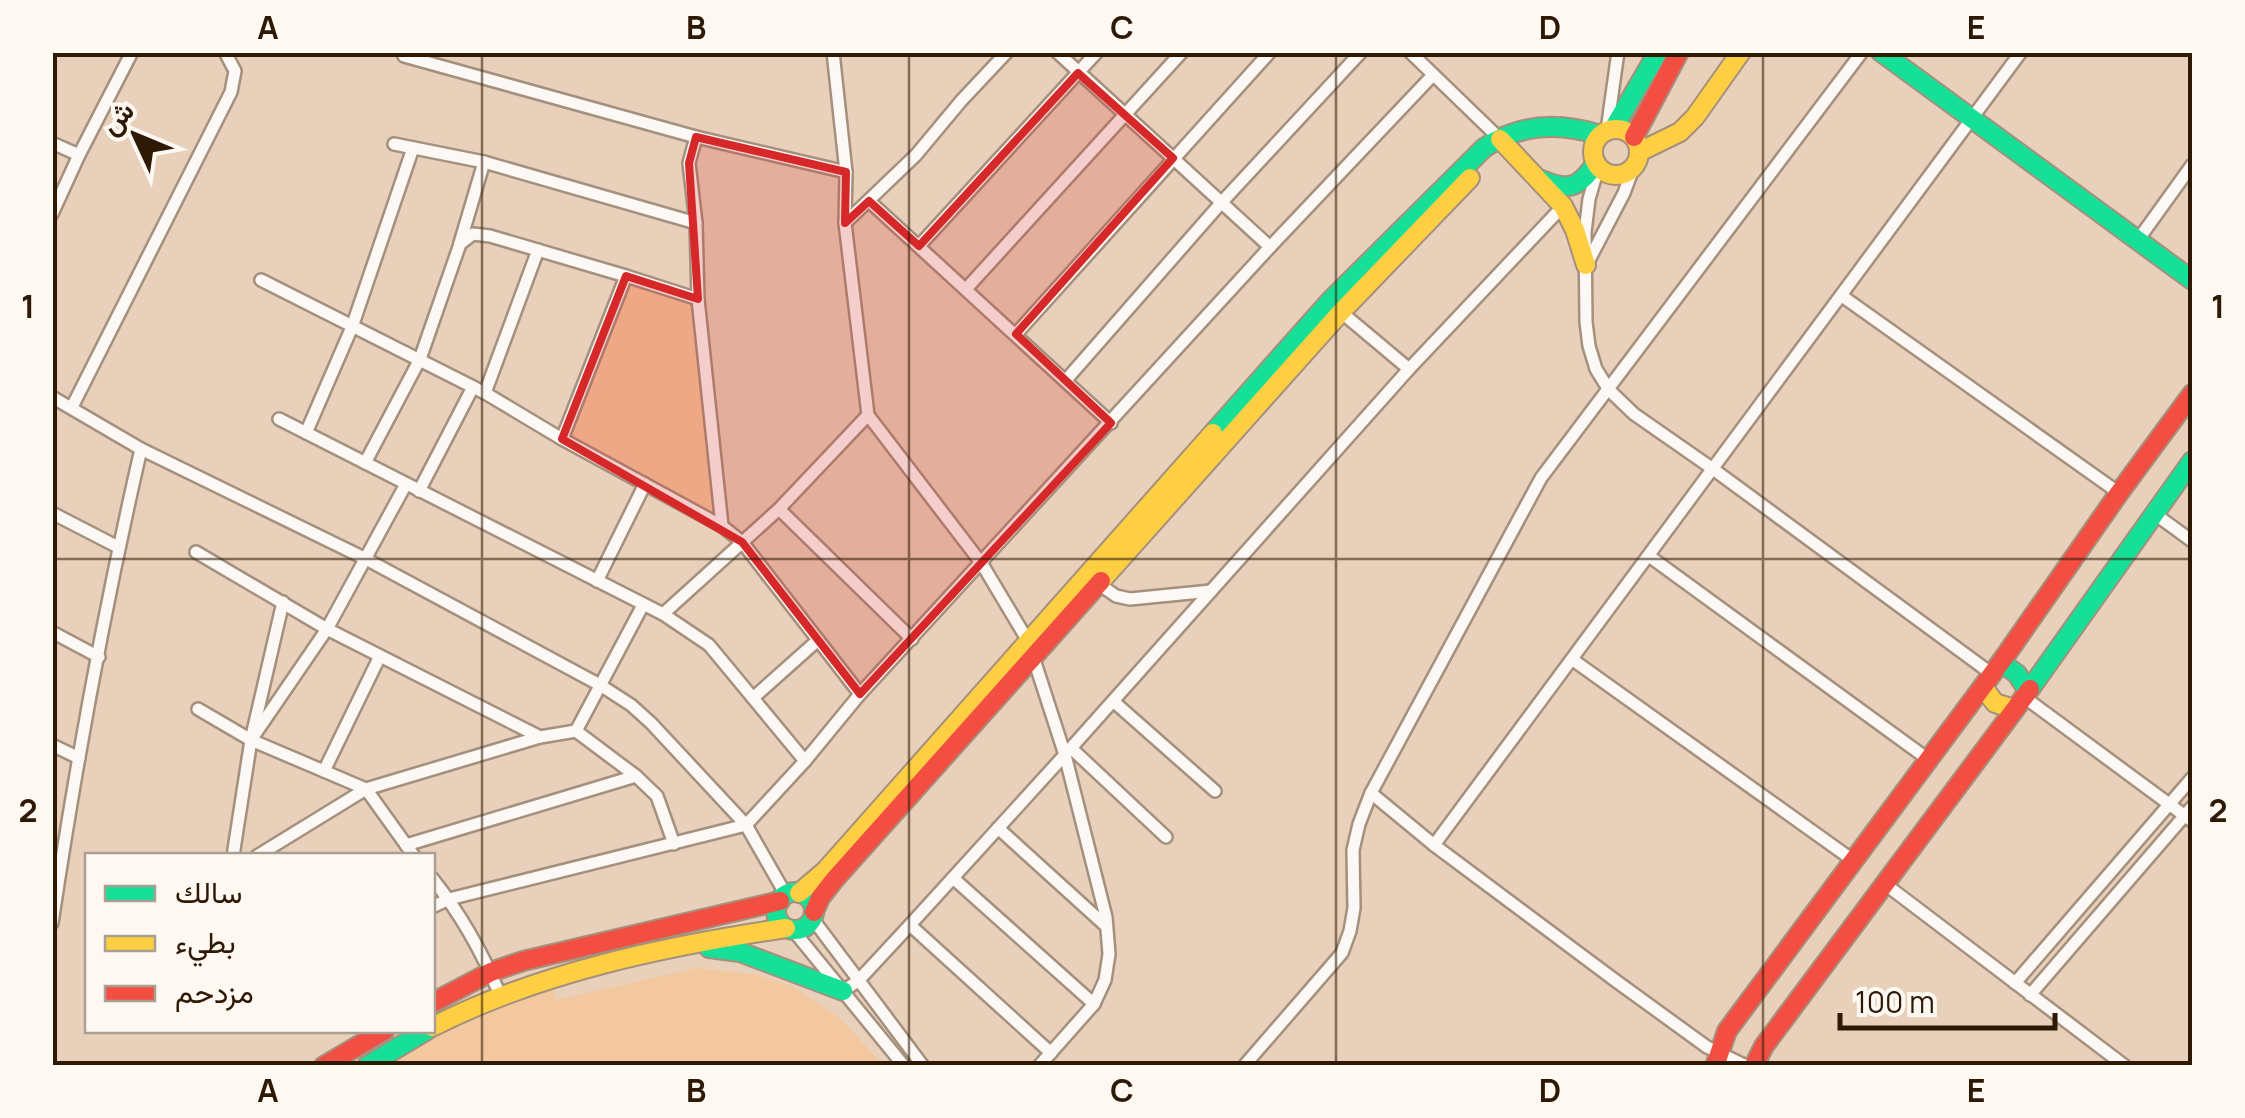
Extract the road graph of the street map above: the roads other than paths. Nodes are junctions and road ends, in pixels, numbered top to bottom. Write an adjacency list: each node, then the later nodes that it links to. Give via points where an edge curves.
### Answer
1 (132, 52): 30 (street)
2 (225, 52): 65 (street, via 235,70 232,92)
3 (833, 52): 35 (street)
4 (1007, 52): 37 (street)
5 (1057, 52): 19 (street)
6 (1098, 52): 19 (street)
7 (1182, 52): 21 (street)
8 (1270, 52): 31 (street)
9 (1362, 52): 38 (street)
10 (1410, 52): 20 (street)
11 (1618, 52): 23 (street)
12 (1658, 52): 23 (street)
13 (1679, 52): 29 (street, via 1648,107)
14 (1741, 52): 29 (street, via 1680,132)
15 (1862, 52): 62 (street)
16 (1882, 52): 22 (street)
17 (2021, 52): 22 (street)
18 (404, 56): 24 (street)
19 (1078, 73): 21 (street); 45 (street)
20 (1433, 75): 25 (street); 46 (street)
21 (1126, 115): 31 (street); 52 (street)
22 (1972, 119): 43 (street); 53 (street)
23 (1607, 131): 25 (street, via 1527,128); 29 (street, via 1628,132); 33 (street, via 1594,143)
24 (696, 137): 35 (street); 41 (street, via 690,163)
25 (1500, 139): 36 (street); 55 (street); 100 (street, via 1487,144 1330,302)
26 (52, 143): 30 (street)
27 (394, 144): 28 (street)
28 (413, 148): 32 (street); 56 (street)
29 (1636, 152): 33 (street, via 1629,171 1610,174); 48 (street)
30 (79, 155): 40 (street)
31 (1173, 158): 38 (street); 57 (street)
32 (484, 162): 41 (street); 44 (street)
33 (1597, 165): 36 (street, via 1576,186); 48 (street)
34 (2192, 166): 43 (street)
35 (846, 172): 42 (street)
36 (1538, 178): 39 (street)
37 (869, 201): 42 (street); 45 (street)
38 (1222, 203): 46 (street); 60 (street)
39 (1562, 206): 48 (street); 59 (street)
40 (52, 214)
41 (696, 223): 54 (street)
42 (845, 223): 66 (street)
43 (2138, 240): 51 (street)
44 (460, 244): 47 (street, via 473,234); 58 (street)
45 (919, 246): 52 (street)
46 (1270, 247): 68 (street)
47 (538, 250): 49 (street); 61 (street)
48 (1586, 266): 62 (street, via 1588,346)
49 (626, 276): 54 (street); 70 (street)
50 (261, 280): 56 (street)
51 (2192, 280)
52 (966, 289): 57 (street)
53 (1842, 296): 74 (street); 78 (street)
54 (698, 299): 82 (street)
55 (1341, 312): 59 (street); 91 (street)
56 (352, 327): 58 (street); 69 (street)
57 (1016, 334): 60 (street)
58 (420, 360): 61 (street); 73 (street)
59 (1408, 369): 92 (street)
60 (1066, 380): 68 (street)
61 (479, 390): 70 (street); 77 (street)
62 (1609, 390): 74 (street); 124 (street, via 1542,478)
63 (2192, 394): 78 (street)
64 (52, 397): 65 (street)
65 (72, 408): 71 (street)
66 (868, 415): 79 (street); 89 (street)
67 (279, 420): 69 (street)
68 (1111, 423): 89 (street)
69 (306, 433): 73 (street)
70 (562, 439): 76 (street)
71 (141, 449): 85 (street); 88 (street)
72 (2192, 461): 81 (street)
73 (365, 463): 75 (street)
74 (1713, 469): 87 (street); 104 (street)
75 (406, 484): 77 (street); 88 (street)
76 (645, 484): 82 (street); 90 (street)
77 (419, 491): 90 (street)
78 (2120, 493): 104 (street)
79 (779, 509): 84 (street); 98 (street)
80 (52, 513): 85 (street)
81 (2155, 514): 83 (street); 108 (street)
82 (722, 526): 84 (street)
83 (2192, 541)
84 (742, 542): 95 (street); 99 (street)
85 (118, 547): 102 (street)
86 (196, 552): 93 (street)
87 (1649, 556): 103 (street); 117 (street)
88 (364, 558): 96 (street); 105 (street)
89 (982, 564): 98 (street); 100 (street)
90 (596, 581): 94 (street)
91 (1099, 584): 92 (street, via 1130,599); 100 (street)
92 (1211, 590): 109 (street)
93 (283, 602): 96 (street); 113 (street)
94 (643, 605): 95 (street); 105 (street)
95 (663, 614): 107 (street, via 710,645)
96 (327, 629): 101 (street); 113 (street)
97 (52, 632): 102 (street)
98 (912, 639): 106 (street)
99 (818, 640): 106 (street); 107 (street)
100 (1031, 650): 115 (street); 140 (street, via 826,871); 143 (street, via 834,880)
101 (380, 656): 112 (street); 119 (street)
102 (99, 657): 116 (street)
103 (1573, 660): 131 (street); 135 (street)
104 (1992, 674): 108 (street, via 2017,674); 108 (street, via 1987,696 1994,704 2004,708); 117 (street)
105 (600, 685): 111 (street); 127 (street, via 652,723)
106 (860, 694): 118 (street)
107 (753, 698): 118 (street)
108 (2022, 699): 125 (street); 139 (street)
109 (1113, 700): 115 (street); 123 (street)
110 (198, 709): 113 (street)
111 (576, 731): 112 (street); 120 (street)
112 (540, 737): 122 (street)
113 (252, 740): 119 (street); 133 (street)
114 (52, 745): 116 (street)
115 (1068, 752): 128 (street); 129 (street); 146 (street)
116 (79, 758): 136 (street)
117 (1928, 760): 135 (street)
118 (805, 761): 127 (street)
119 (324, 771): 122 (street)
120 (636, 776): 130 (street, via 657,796); 132 (street)
121 (2192, 778): 125 (street)
122 (366, 789): 132 (street); 134 (street)
123 (1215, 791)
124 (1371, 793): 131 (street); 166 (street, via 1353,850 1354,908 1342,953)
125 (2170, 804): 126 (street); 150 (street)
126 (2190, 814): 152 (street)
127 (746, 825): 130 (street); 140 (street)
128 (998, 828): 137 (street); 146 (street)
129 (1166, 837)
130 (674, 844): 141 (street)
131 (1434, 846): 160 (street)
132 (410, 850)
133 (233, 853)
134 (262, 853)
135 (1854, 861): 160 (street, via 1727,1031)
136 (56, 867): 144 (street)
137 (953, 878): 145 (street); 155 (street)
138 (435, 882): 141 (street)
139 (1885, 884): 150 (street); 167 (street)
140 (788, 896): 143 (street, via 810,900); 147 (street, via 776,912); 149 (street)
141 (449, 898): 142 (street); 149 (street)
142 (435, 905)
143 (813, 915): 147 (street, via 804,927); 151 (street)
144 (52, 922)
145 (910, 926): 151 (street); 159 (street)
146 (1106, 926): 155 (street, via 1105,980)
147 (790, 929): 148 (street); 151 (street)
148 (694, 946): 151 (street, via 740,952); 153 (street)
149 (491, 972): 153 (street); 154 (street)
150 (2015, 984): 152 (street)
151 (851, 986): 163 (street); 164 (street)
152 (2030, 994): 168 (street)
153 (500, 995): 156 (street)
154 (435, 1002)
155 (1094, 1004): 159 (street)
156 (435, 1026)
157 (379, 1033): 161 (street)
158 (423, 1033): 162 (street)
159 (1051, 1052): 165 (street)
160 (1717, 1059): 167 (street)
161 (324, 1066)
162 (367, 1066)
163 (904, 1066)
164 (923, 1066)
165 (1039, 1066)
166 (1244, 1066)
167 (1750, 1066)
168 (2125, 1066)

